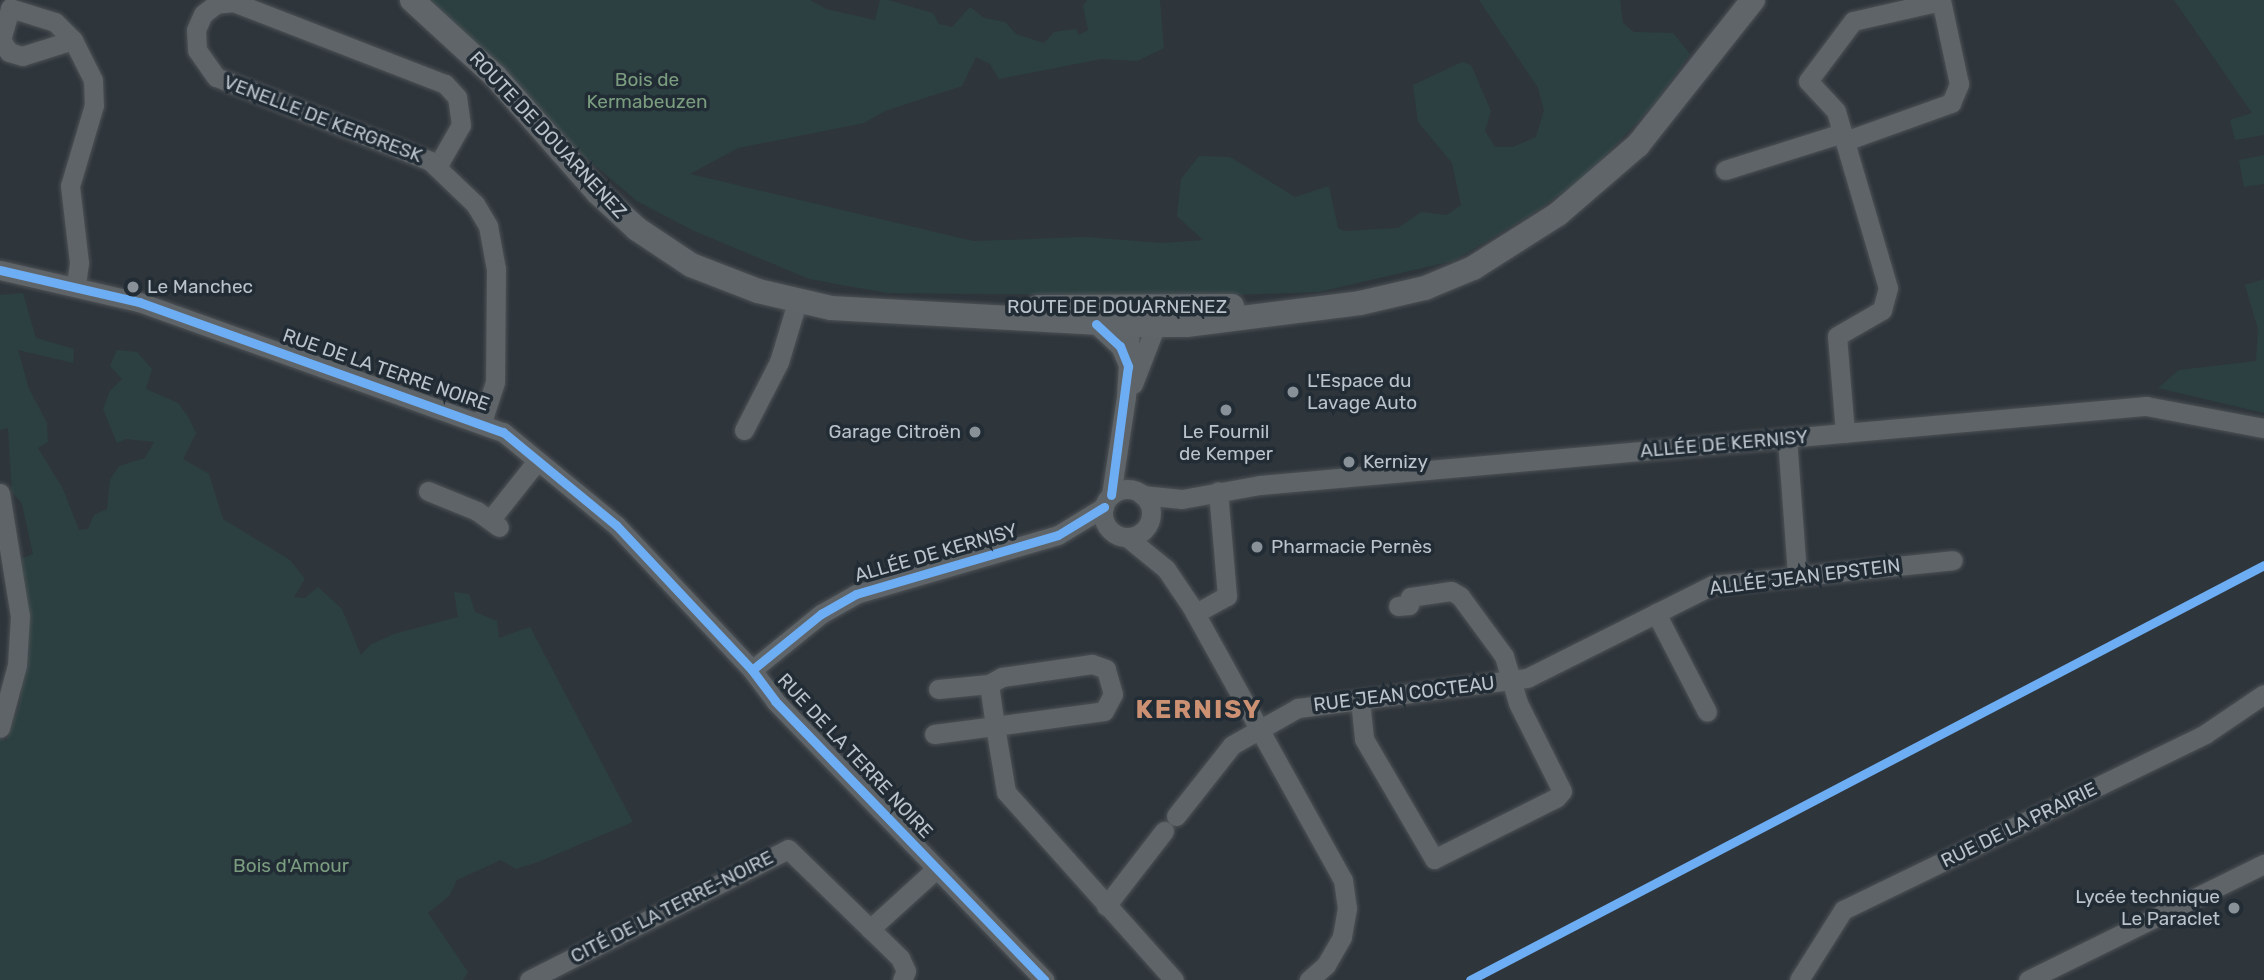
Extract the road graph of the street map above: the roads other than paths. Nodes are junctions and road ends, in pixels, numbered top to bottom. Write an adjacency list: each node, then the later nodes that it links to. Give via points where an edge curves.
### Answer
1 (412, 0): 10 (main road, ROUTE DE DOUARNENEZ, via 495,76 598,193 637,229 691,265)
2 (1753, 0): 11 (main road, ROUTE DE DOUARNENEZ, via 1655,128 1558,214 1451,279 1405,294)
3 (1941, 1): 5 (street, via 1959,84 1951,103); 5 (street, via 1853,21 1808,81 1831,104)
4 (73, 40): 9 (street, via 95,93 70,186 79,263)
5 (1844, 137): 7 (street); 20 (street, via 1888,296 1882,310 1838,336)
6 (437, 167): 6 (street, VENELLE DE KERGRESK, via 414,153 216,77 197,50 196,30 203,14 216,4 234,2 445,83 457,97 461,125); 17 (street, VENELLE DE KERGRESK, via 475,204 488,226 495,254 495,382)
7 (1725, 170)
8 (0, 270): 9 (street, RUE DE LA TERRE NOIRE)
9 (76, 284): 17 (street, RUE DE LA TERRE NOIRE, via 202,323)
10 (797, 302): 12 (main road, ROUTE DE DOUARNENEZ); 19 (street, via 779,362)
11 (1341, 305): 13 (main road, ROUTE DE DOUARNENEZ); 15 (main road, ROUTE DE DOUARNENEZ)
12 (892, 313): 13 (main road, ROUTE DE DOUARNENEZ); 14 (main road, ROUTE DE DOUARNENEZ)
13 (1143, 316): 14 (main road, ROUTE DE DOUARNENEZ); 15 (main road, ROUTE DE DOUARNENEZ); 16 (street)
14 (1096, 324): 16 (street)
15 (1186, 325): 16 (street)
16 (1136, 361): 22 (street)
17 (482, 422): 23 (street, RUE DE LA TERRE NOIRE, via 503,432)
18 (2264, 428): 20 (street, ALLÉE DE KERNISY, via 2158,405)
19 (744, 430)
20 (1845, 433): 21 (street, ALLÉE DE KERNISY)
21 (1787, 438): 25 (street, ALLÉE DE KERNISY); 35 (street)
22 (1118, 457): 26 (street); 29 (street)
23 (537, 461): 24 (street, via 495,523); 39 (street, RUE DE LA TERRE NOIRE, via 616,525)
24 (428, 491)
25 (1218, 491): 28 (street, ALLÉE DE KERNISY); 37 (street, via 1227,596)
26 (1137, 492): 28 (street, ALLÉE DE KERNISY); 29 (street, ALLÉE DE KERNISY); 30 (street)
27 (0, 493): 48 (street, via 20,616 17,664)
28 (1182, 499): 30 (street, ALLÉE DE KERNISY)
29 (1108, 501): 31 (street, ALLÉE DE KERNISY); 32 (street, via 1106,524)
30 (1149, 523): 32 (street, ALLÉE DE KERNISY); 34 (street)
31 (1058, 535): 32 (street, ALLÉE DE KERNISY); 39 (street, ALLÉE DE KERNISY, via 856,594 821,614)
32 (1120, 535): 34 (street)
33 (1953, 560): 35 (street, ALLÉE JEAN EPSTEIN)
34 (1166, 569): 47 (street)
35 (1797, 575): 38 (street, ALLÉE JEAN EPSTEIN, via 1713,585)
36 (1398, 606): 40 (street, via 1409,605 1410,597 1456,593 1495,642)
37 (1205, 608)
38 (1656, 613): 40 (street, ALLÉE JEAN EPSTEIN); 45 (street)
39 (752, 670): 51 (street, RUE DE LA TERRE NOIRE, via 775,701)
40 (1511, 682): 44 (street, RUE JEAN COCTEAU); 44 (street, via 1562,791 1439,859 1427,853 1364,739)
41 (989, 684): 42 (street); 46 (street); 46 (street, via 1002,677 1092,664 1106,669 1113,682 1113,694 1104,711)
42 (938, 690)
43 (2264, 694): 59 (street, RUE DE LA PRAIRIE, via 2205,734 1843,910)
44 (1360, 700): 47 (street, RUE JEAN COCTEAU, via 1306,706)
45 (1707, 712)
46 (995, 726): 49 (street); 52 (street, via 1009,798)
47 (1259, 727): 52 (street, RUE JEAN COCTEAU, via 1224,752); 58 (street, via 1332,858 1345,891 1346,915 1339,945)
48 (0, 728)
49 (934, 734)
50 (2264, 864): 60 (street)
51 (936, 869): 53 (street); 56 (street, RUE DE LA TERRE NOIRE)
52 (1106, 906): 57 (street)
53 (870, 929): 54 (street, CITÉ DE LA TERRE-NOIRE, via 788,849); 55 (street, CITÉ DE LA TERRE-NOIRE, via 900,958 906,971)
54 (529, 980)
55 (902, 980)
56 (1044, 980)
57 (1174, 980)
58 (1309, 980)
59 (1799, 980)
60 (2028, 980)

